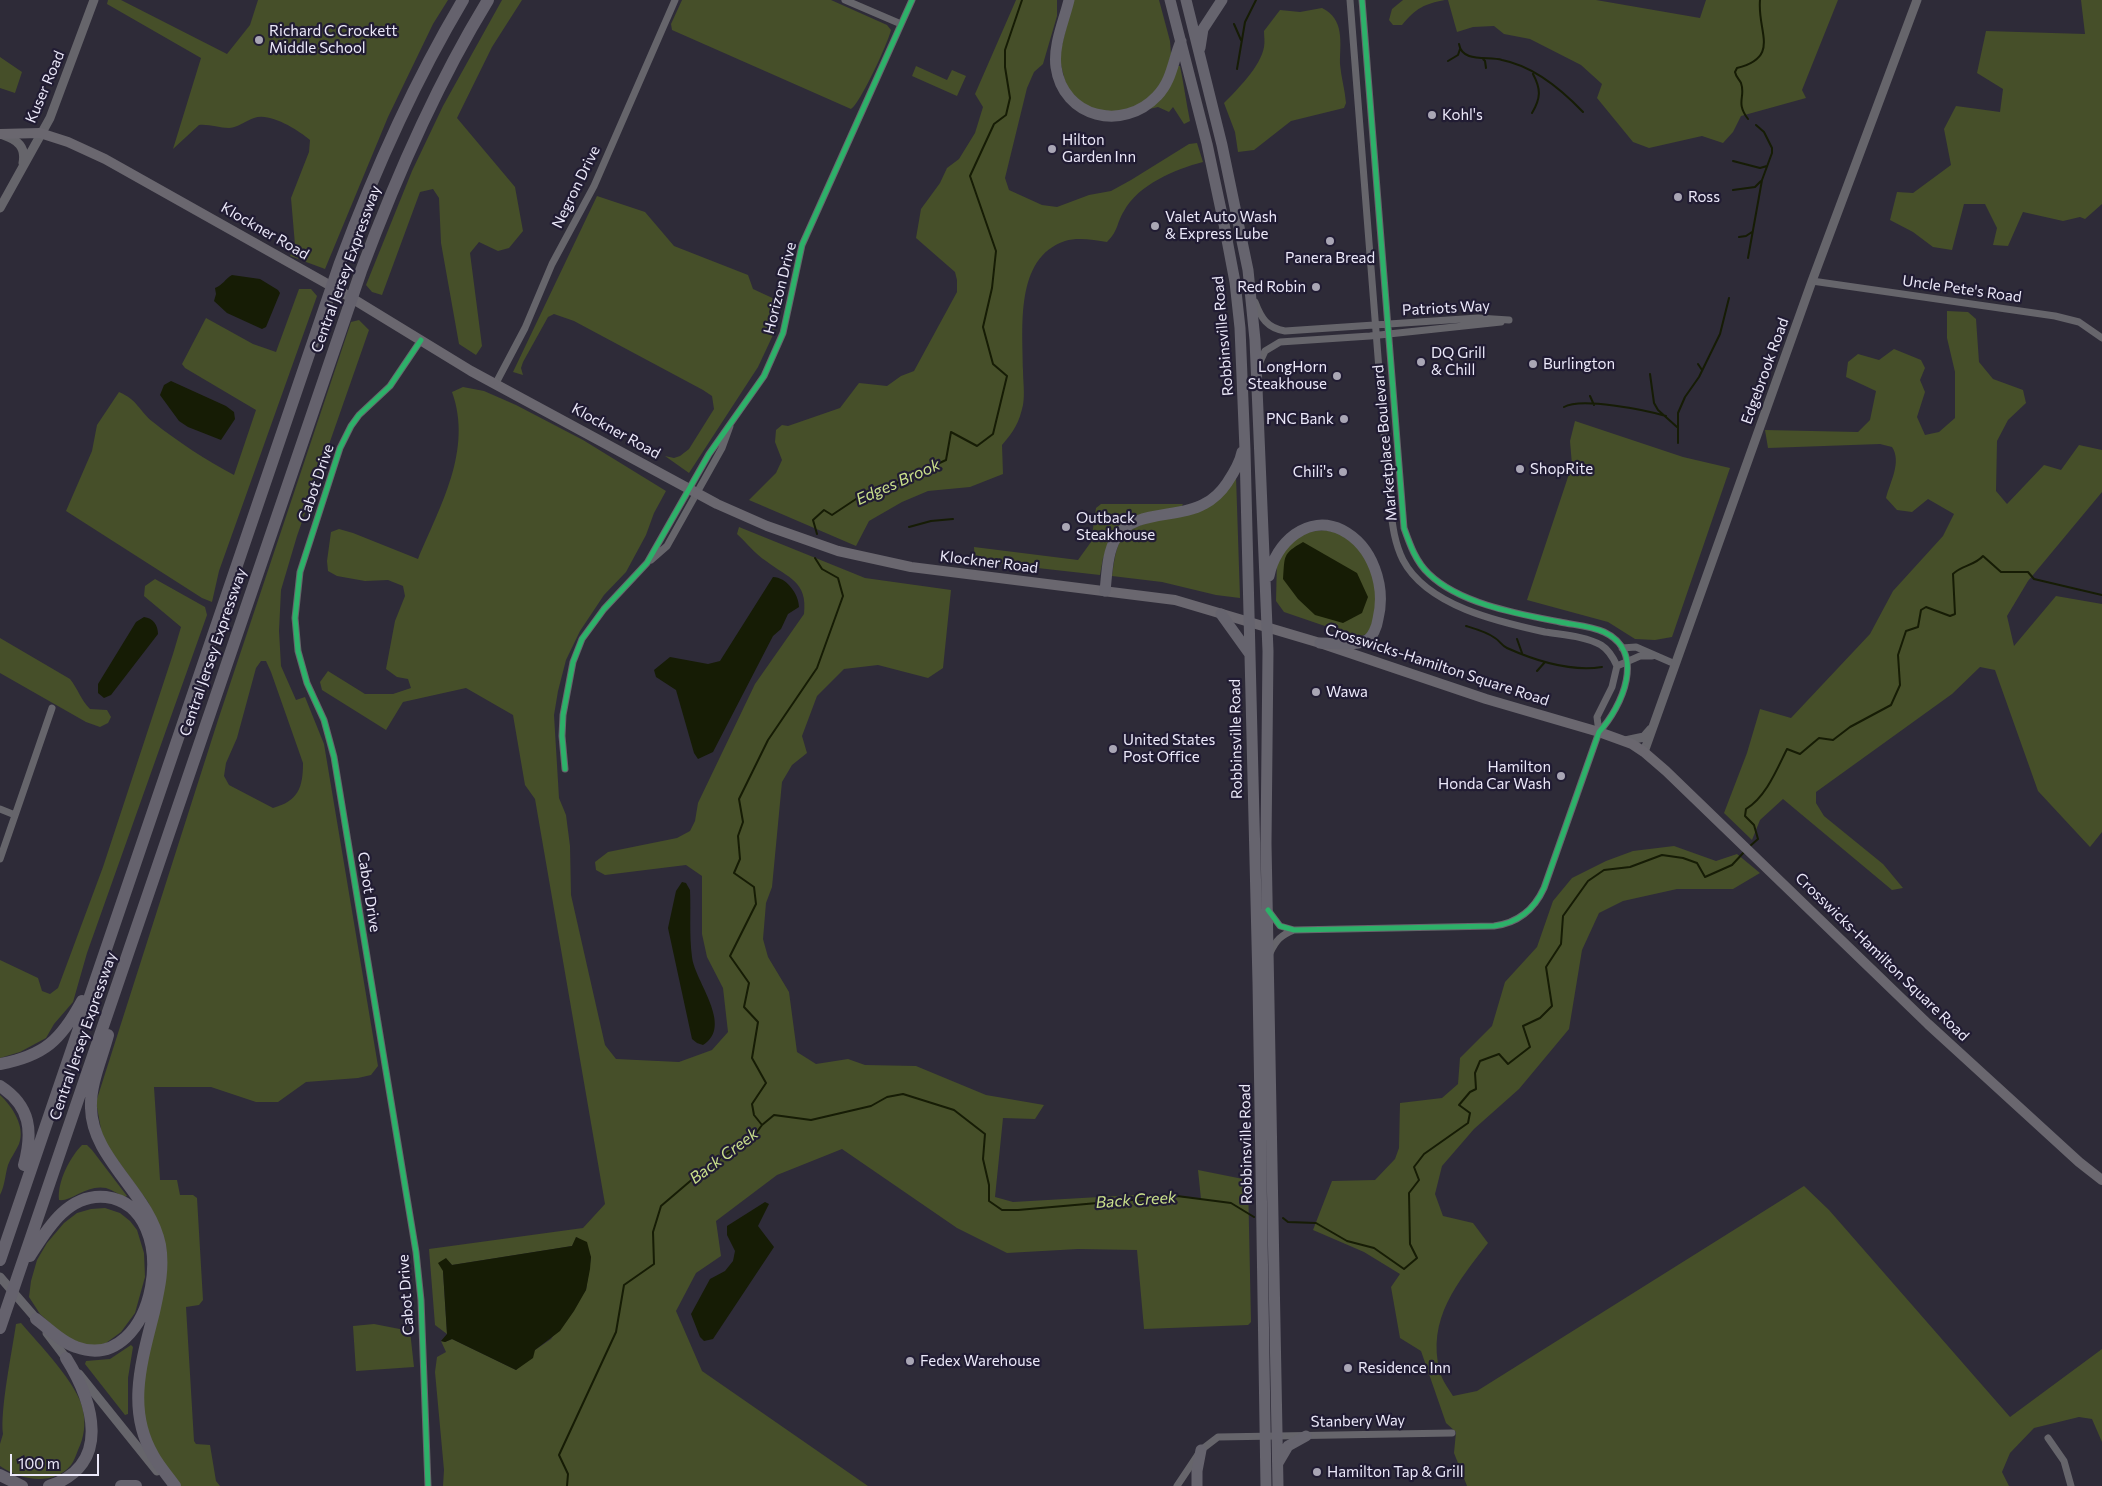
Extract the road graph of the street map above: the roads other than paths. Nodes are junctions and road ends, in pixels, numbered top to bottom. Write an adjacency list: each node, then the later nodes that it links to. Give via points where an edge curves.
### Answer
1 (94, 0): 18 (street, Kuser Road, via 50,118)
2 (463, 0): 56 (highway, Central Jersey Expressway, via 404,110 340,264)
3 (488, 0): 57 (highway, Central Jersey Expressway, via 412,144 361,271)
4 (675, 0): 30 (street, Negron Drive, via 594,186 552,264 525,328)
5 (845, 0): 14 (street)
6 (912, 0): 14 (street, Horizon Drive)
7 (1069, 0): 15 (highway, via 1056,49 1056,66 1068,96 1090,112 1106,117 1124,116 1150,103 1167,83)
8 (1170, 0): 15 (highway, Robbinsville Road)
9 (1186, 0): 16 (highway, Robbinsville Road)
10 (1222, 0): 16 (highway, via 1203,29)
11 (1350, 0): 24 (street, Marketplace Boulevard)
12 (1362, 0): 23 (street, Marketplace Boulevard)
13 (1916, 0): 21 (street, Edgebrook Road)
14 (901, 24): 32 (street, Horizon Drive, via 802,245 777,351 764,376 733,418 722,448)
15 (1181, 41): 31 (highway, Robbinsville Road, via 1207,144 1235,282)
16 (1200, 54): 22 (highway, Robbinsville Road)
17 (0, 134): 18 (main road, Klockner Road); 19 (street, via 10,137 22,147)
18 (40, 134): 19 (street, Kuser Road); 28 (main road, Klockner Road, via 68,142 139,176)
19 (21, 169): 20 (street, Kuser Road)
20 (0, 208)
21 (1812, 281): 27 (street, Uncle Pete's Road, via 2055,316 2079,322); 43 (street, Edgebrook Road)
22 (1251, 292): 24 (street, Patriots Way, via 1263,320 1278,330); 29 (highway, Robbinsville Road)
23 (1388, 324): 24 (street, Patriots Way); 25 (street, Marketplace Boulevard); 25 (street, Patriots Way, via 1478,318 1509,320)
24 (1376, 325): 26 (street, Marketplace Boulevard)
25 (1388, 334): 26 (street, Patriots Way); 39 (street, Marketplace Boulevard, via 1404,528 1420,564 1455,592 1522,614 1602,631)
26 (1377, 335): 29 (street, Patriots Way, via 1280,342 1265,351); 44 (street, Marketplace Boulevard, via 1393,532 1410,571 1433,593 1469,610 1519,626 1593,641 1608,650)
27 (2102, 338)
28 (421, 340): 30 (main road, Klockner Road); 86 (street, Cabot Drive, via 390,386 350,426 340,448 300,572 295,618 302,667 324,720 334,757 416,1252 421,1300)
29 (1256, 376): 34 (highway, Robbinsville Road)
30 (496, 383): 32 (main road, Klockner Road)
31 (1245, 441): 33 (highway, via 1233,474 1219,493 1187,511 1141,520 1126,527 1116,537); 36 (highway, Robbinsville Road)
32 (692, 490): 33 (main road, Klockner Road, via 742,516 819,546 911,567); 52 (street, Horizon Drive, via 666,546 596,618 577,648 563,715)
33 (1105, 591): 35 (main road, Klockner Road, via 1175,600)
34 (1266, 594): 37 (highway, Robbinsville Road); 38 (highway, via 1275,555 1288,538 1316,526 1340,529 1350,536 1371,560 1380,587 1377,626 1366,641)
35 (1221, 614): 36 (main road, Klockner Road); 40 (highway)
36 (1250, 622): 37 (main road, Klockner Road); 40 (highway, Robbinsville Road)
37 (1267, 628): 38 (main road, Crosswicks-Hamilton Square Road); 59 (highway, Robbinsville Road)
38 (1320, 643): 47 (main road, Crosswicks-Hamilton Square Road, via 1486,699)
39 (1622, 648): 41 (street, via 1636,647); 42 (street, Marketplace Boulevard)
40 (1250, 654): 58 (highway, Robbinsville Road)
41 (1652, 656): 42 (street); 43 (street)
42 (1627, 661): 44 (street); 47 (street, Marketplace Boulevard, via 1628,679 1624,689 1610,720)
43 (1674, 664): 46 (street, Edgebrook Road)
44 (1617, 666): 47 (street, via 1612,687 1597,717)
45 (52, 708): 54 (street)
46 (1654, 723): 48 (street, Edgebrook Road); 49 (street, via 1644,736)
47 (1598, 732): 49 (main road, Crosswicks-Hamilton Square Road); 60 (street, via 1544,888 1538,901 1517,920 1494,926)
48 (1651, 735): 50 (street, Edgebrook Road); 51 (street, via 1650,748)
49 (1625, 741): 50 (main road, Crosswicks-Hamilton Square Road)
50 (1644, 752): 51 (main road, Crosswicks-Hamilton Square Road)
51 (1656, 762): 64 (main road, Crosswicks-Hamilton Square Road, via 1928,1024)
52 (565, 769)
53 (0, 809): 54 (street)
54 (15, 814): 55 (street)
55 (0, 859)
56 (132, 873): 62 (highway, via 91,983 69,1024 39,1052); 65 (highway, Central Jersey Expressway)
57 (153, 880): 67 (highway, Central Jersey Expressway); 85 (highway, via 93,1088 91,1108 98,1138 146,1209 160,1245 160,1284 139,1376 138,1407 148,1445)
58 (1256, 907): 61 (highway, via 1263,916); 72 (highway, Robbinsville Road)
59 (1268, 910): 60 (street, via 1280,926); 61 (highway, Robbinsville Road)
60 (1294, 930): 61 (street, via 1276,941)
61 (1269, 955): 73 (highway, Robbinsville Road)
62 (0, 1064)
63 (0, 1086): 65 (highway, via 21,1106 28,1122 30,1141)
64 (2102, 1180)
65 (1, 1257)
66 (0, 1277): 68 (street)
67 (14, 1288): 68 (highway, via 51,1225 76,1203 95,1197 112,1198 128,1205 140,1217 148,1233 152,1281 142,1313 126,1338 110,1347 86,1350 69,1344); 69 (highway, Central Jersey Expressway)
68 (36, 1319): 70 (street)
69 (0, 1328)
70 (66, 1358): 81 (highway, via 80,1380 86,1398 91,1440 86,1456 74,1472); 84 (street)
71 (1452, 1433): 74 (street, Stanbery Way)
72 (1265, 1436): 73 (street, Stanbery Way); 76 (street, Stanbery Way, via 1218,1437); 77 (highway, Robbinsville Road)
73 (1277, 1436): 74 (street, Stanbery Way); 78 (highway, Robbinsville Road)
74 (1306, 1436): 78 (highway, via 1288,1446)
75 (2048, 1438): 92 (street, via 2064,1461)
76 (1201, 1450): 87 (street); 88 (highway)
77 (1266, 1461): 89 (highway); 90 (highway, Robbinsville Road)
78 (1278, 1464): 91 (highway, Robbinsville Road)
79 (0, 1475): 80 (highway)
80 (22, 1486)
81 (49, 1486)
82 (121, 1486): 83 (highway)
83 (136, 1486)
84 (169, 1486)
85 (175, 1486)
86 (428, 1486)
87 (1177, 1486)
88 (1197, 1486)
89 (1257, 1486)
90 (1266, 1486)
91 (1278, 1486)
92 (2071, 1486)

